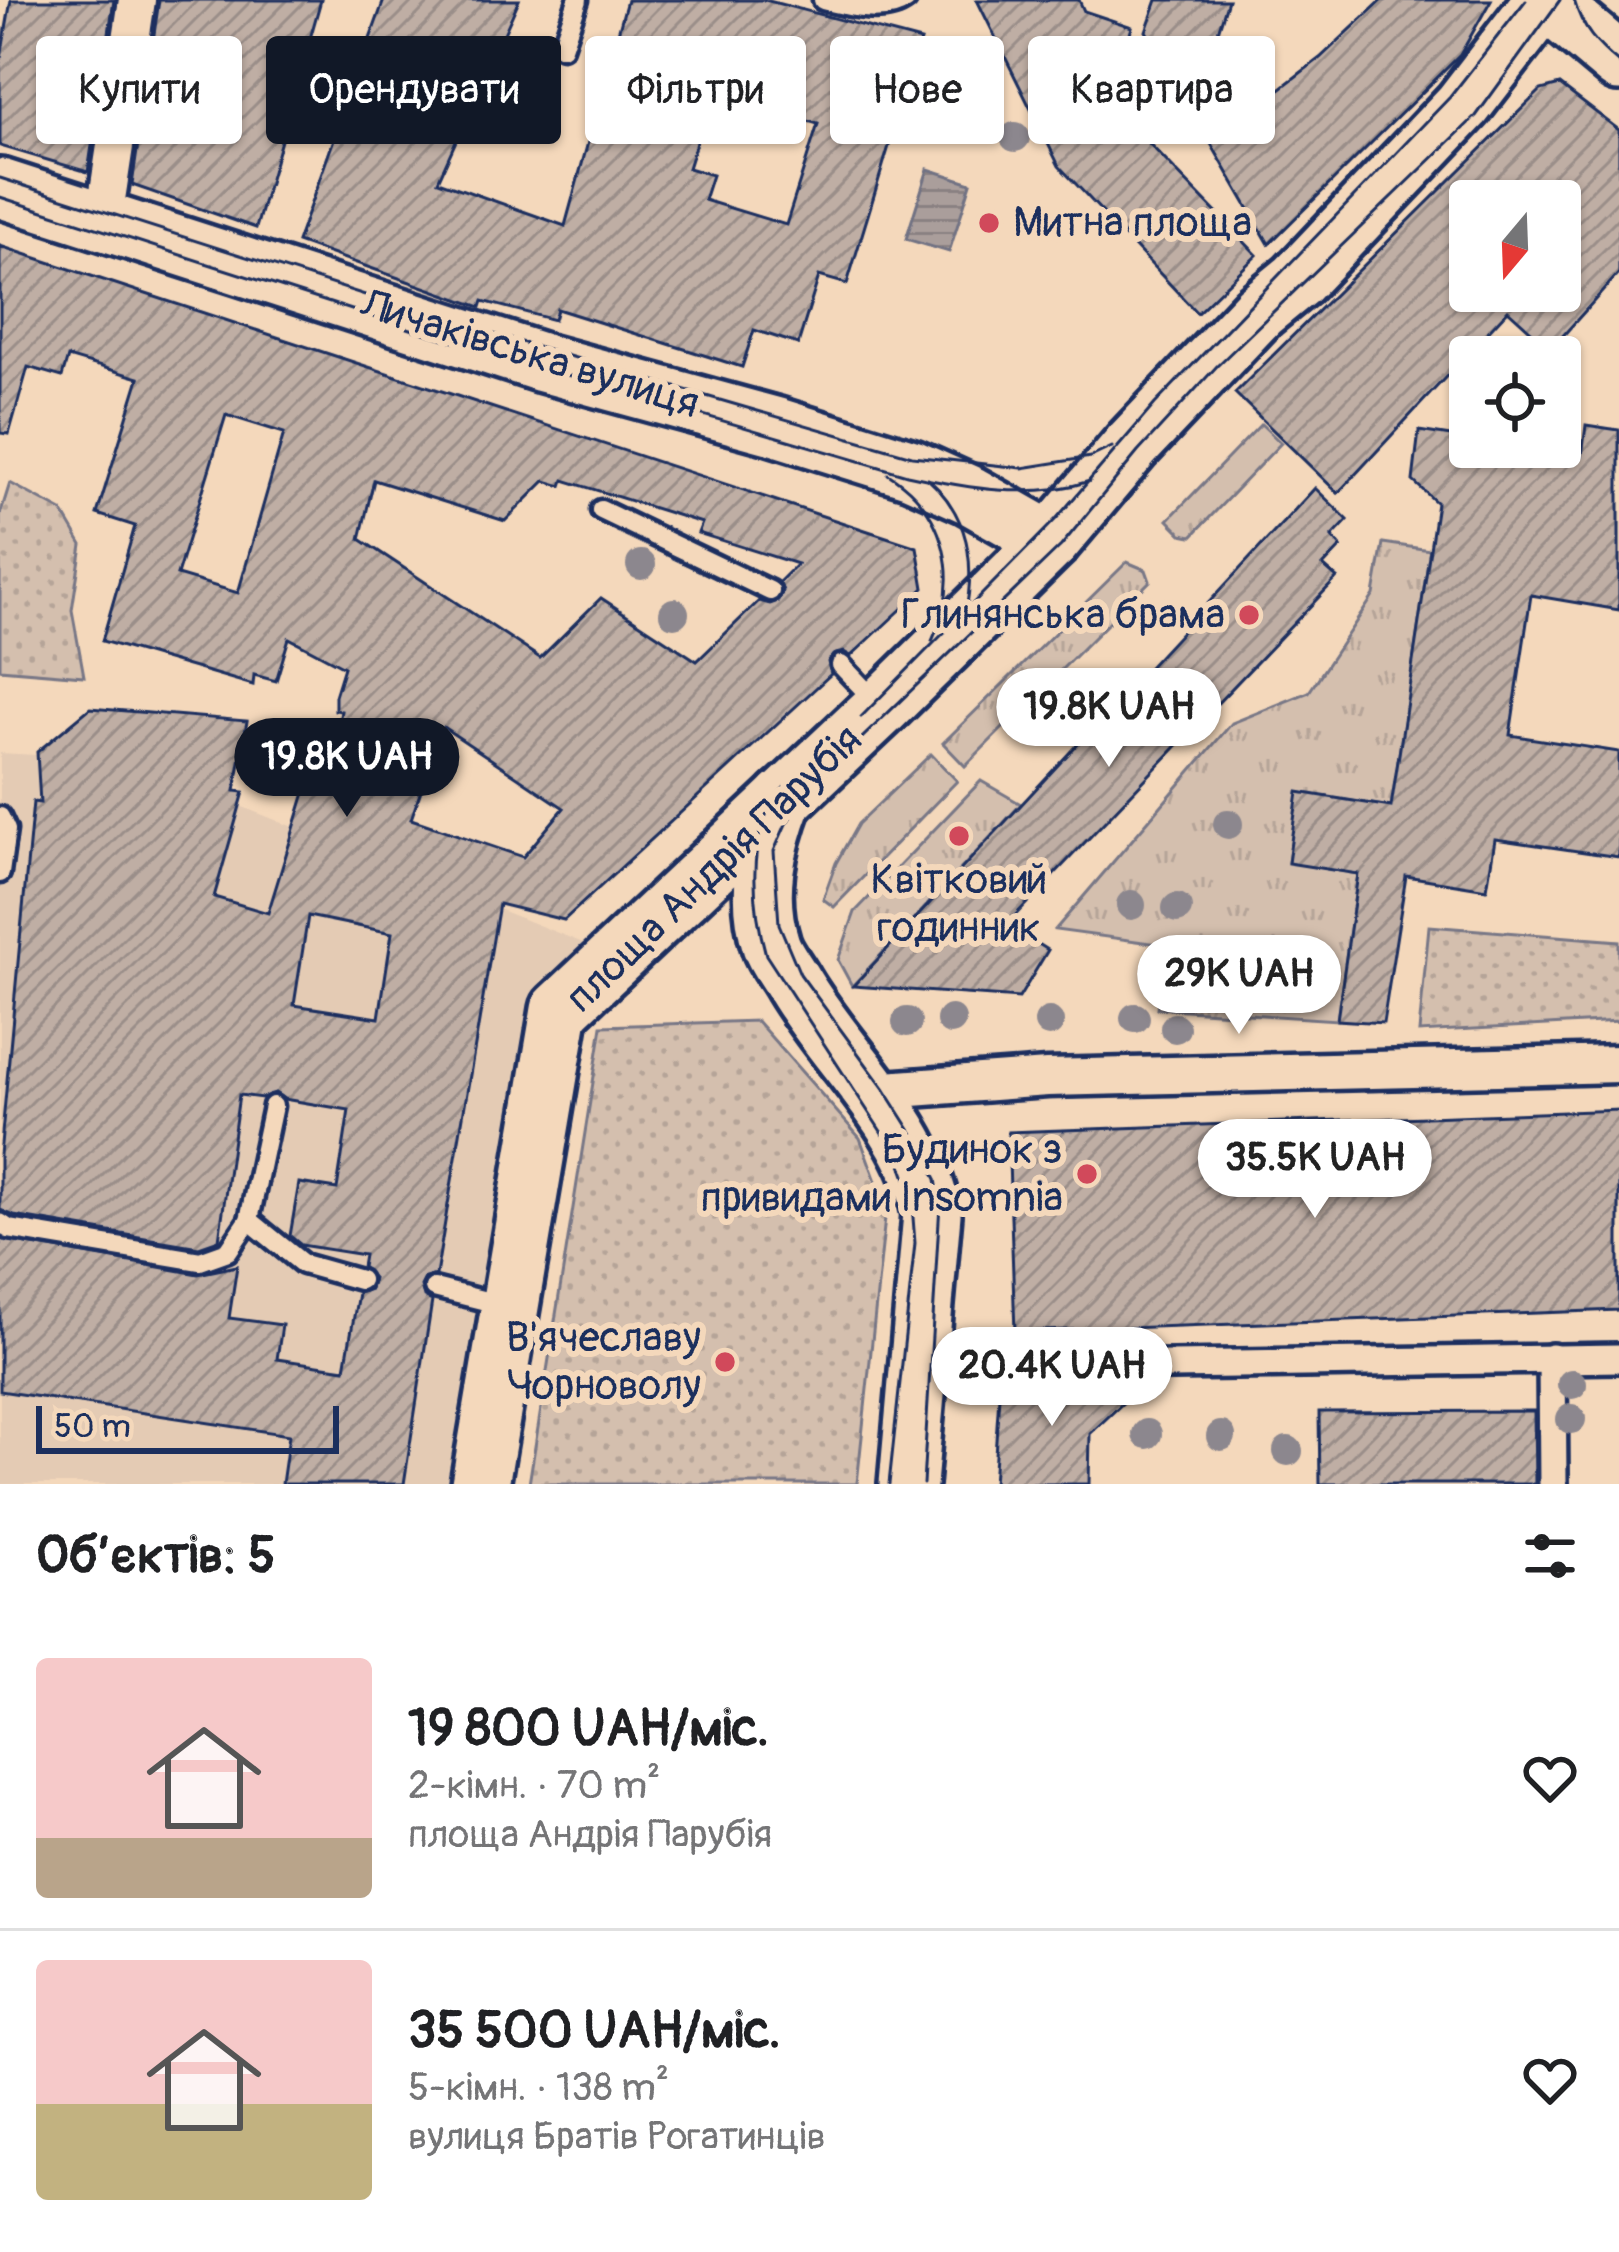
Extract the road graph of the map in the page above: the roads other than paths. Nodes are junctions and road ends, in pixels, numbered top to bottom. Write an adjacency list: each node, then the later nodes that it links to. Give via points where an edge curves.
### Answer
1 (137, 0): 9 (street)
2 (578, 0): 6 (lane)
3 (823, 0): 4 (lane, via 897,7)
4 (906, 0)
5 (1545, 0): 7 (main road); 11 (main road, площа Андрія Парубія, via 1462,105 1259,310)
6 (562, 47)
7 (1619, 62)
8 (0, 188): 9 (main road, Личаківська вулиця)
9 (104, 219): 11 (main road, Личаківська вулиця, via 543,363 912,469)
10 (601, 510): 12 (lane)
11 (1051, 541): 14 (main road, площа Андрія Парубія)
12 (770, 591)
13 (841, 665): 14 (lane)
14 (882, 707): 15 (main road, площа Андрія Парубія)
15 (784, 800): 19 (main road, via 762,885 771,946); 25 (main road, площа Андрія Парубія, via 560,1010)
16 (0, 818): 17 (lane)
17 (0, 873)
18 (1619, 1064): 19 (street, via 1047,1078)
19 (873, 1095): 30 (main road, via 914,1156 932,1214)
20 (273, 1106): 21 (lane)
21 (250, 1220): 22 (lane, via 228,1251 200,1261); 23 (lane, via 304,1264)
22 (0, 1223)
23 (360, 1280)
24 (434, 1288): 25 (lane)
25 (510, 1307): 29 (main road, площа Андрія Парубія)
26 (1552, 1358): 27 (street); 28 (street); 31 (street)
27 (1619, 1358)
28 (1108, 1366)
29 (480, 1484)
30 (908, 1484)
31 (1553, 1484)

